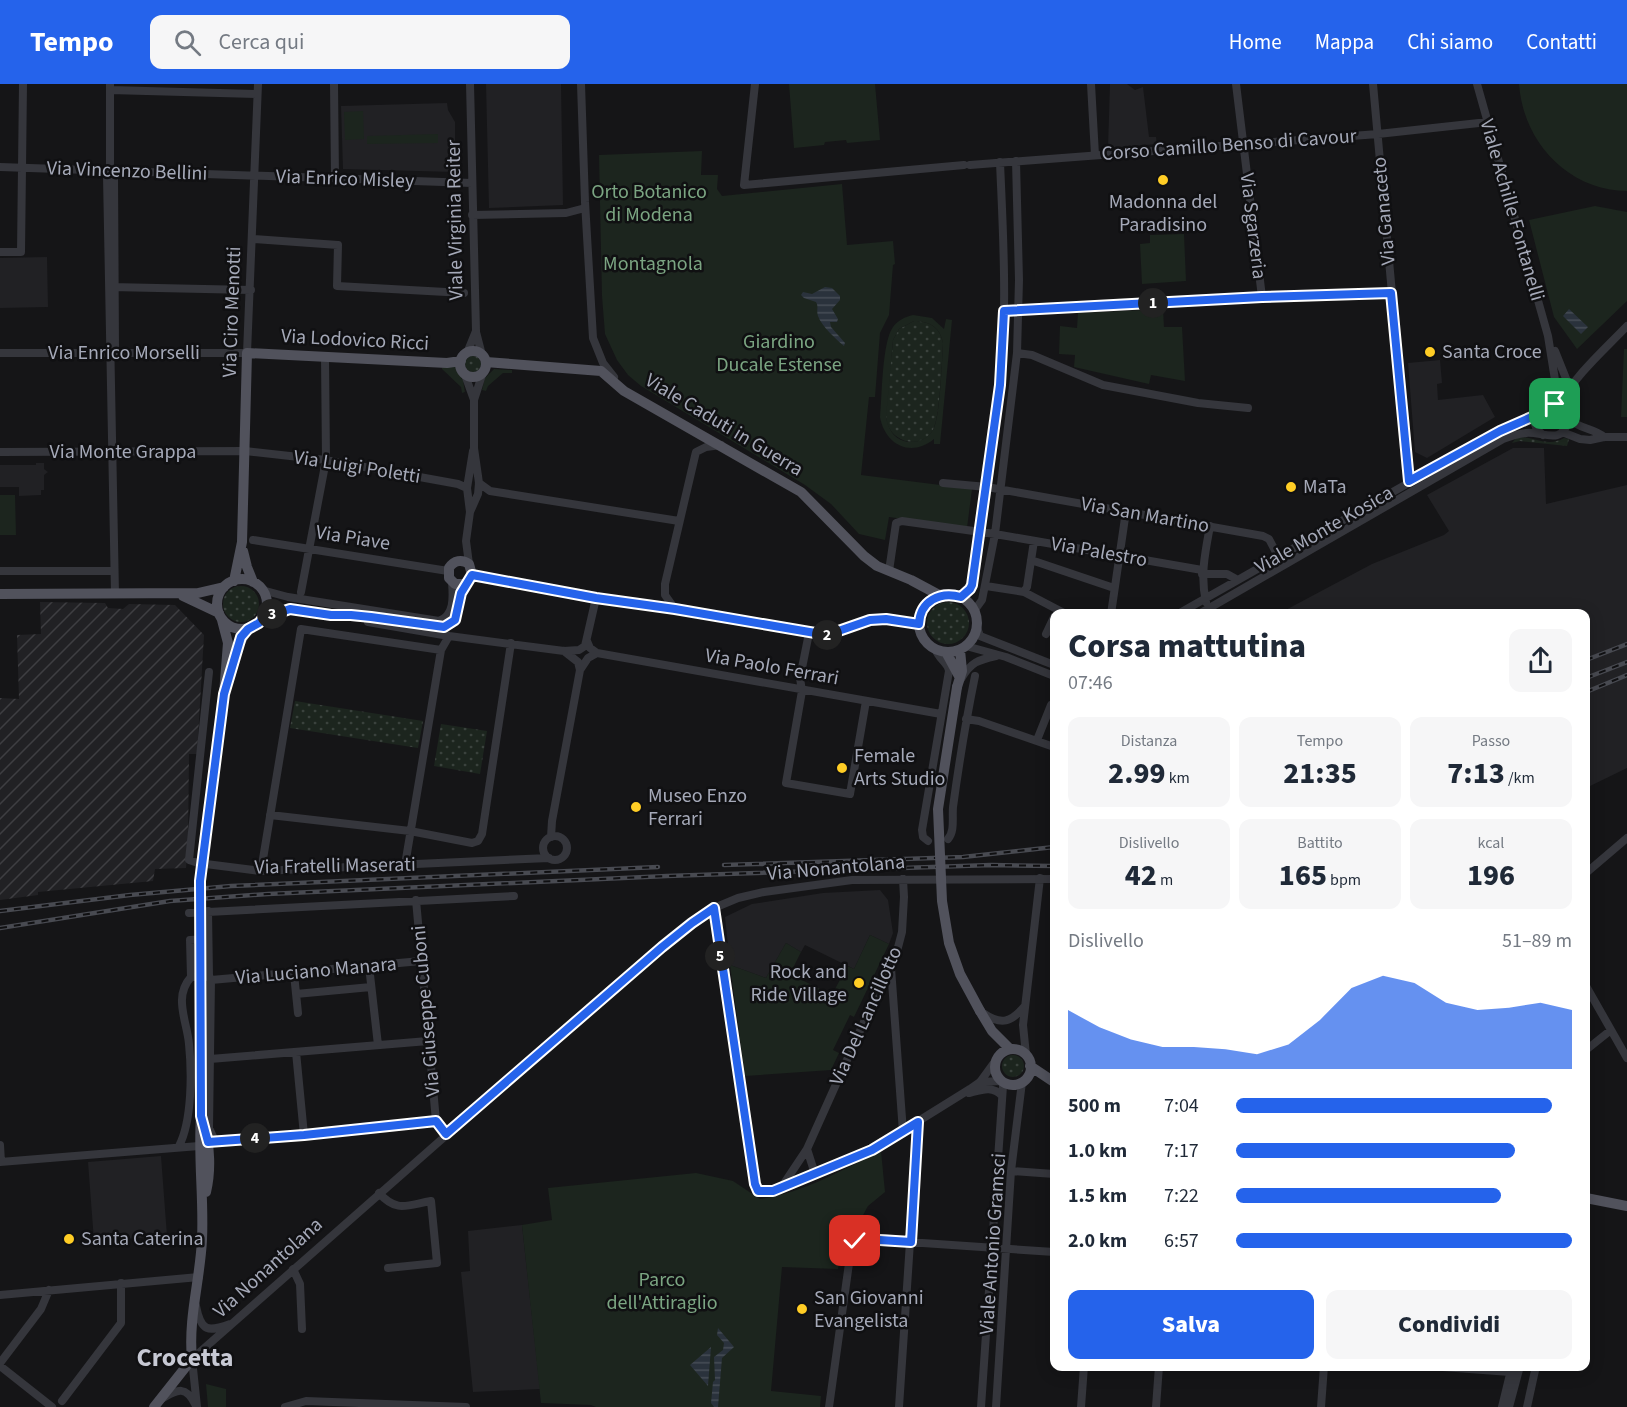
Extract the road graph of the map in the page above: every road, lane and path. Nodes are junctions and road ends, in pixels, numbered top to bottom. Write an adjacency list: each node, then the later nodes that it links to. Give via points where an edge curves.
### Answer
1 (23, 84): 19 (street)
2 (334, 84): 22 (street)
3 (470, 84): 23 (street, Viale Virginia Reiter)
4 (581, 84): 24 (street, Viale Caduti in Guerra)
5 (754, 84): 17 (street, Corso Camillo Benso di Cavour, via 744,185)
6 (1091, 84): 15 (street)
7 (1236, 84): 14 (street, Via Sgarzeria)
8 (1374, 84): 13 (street, Via Ganaceto)
9 (1477, 84): 12 (street, Viale Achille Fontanelli)
10 (110, 87): 11 (street); 20 (street)
11 (258, 89): 21 (street, Via Ciro Menotti)
12 (1488, 122): 13 (street, Corso Camillo Benso di Cavour); 37 (street, Viale Achille Fontanelli)
13 (1378, 134): 14 (street, Corso Camillo Benso di Cavour); 31 (street, Via Ganaceto)
14 (1243, 145): 15 (street, Corso Camillo Benso di Cavour); 32 (street, Via Sgarzeria)
15 (1095, 155): 16 (street, Corso Camillo Benso di Cavour)
16 (1016, 161): 17 (street, Corso Camillo Benso di Cavour); 33 (street)
17 (1000, 162): 34 (street)
18 (0, 167): 19 (street, Via Vincenzo Bellini)
19 (22, 167): 20 (street, Via Vincenzo Bellini); 27 (street, via 21,252)
20 (110, 171): 21 (street, Via Vincenzo Bellini); 28 (street, via 114,175)
21 (255, 176): 22 (street, Via Enrico Misley); 26 (street, Via Ciro Menotti)
22 (335, 177): 23 (street, Via Enrico Misley)
23 (472, 183): 25 (street, Viale Virginia Reiter)
24 (585, 208): 25 (street, via 566,213); 47 (street, Viale Caduti in Guerra, via 594,344 608,371)
25 (472, 215): 36 (street, Viale Virginia Reiter)
26 (253, 239): 29 (street, Via Ciro Menotti); 30 (street, via 338,244 337,286)
27 (0, 252)
28 (111, 286): 29 (street); 38 (street, via 115,347)
29 (251, 290): 40 (street, Via Ciro Menotti)
30 (464, 293)
31 (1391, 293): 32 (street); 63 (street, Via Ganaceto)
32 (1262, 297): 33 (street)
33 (1019, 310): 34 (street); 41 (street)
34 (1004, 311): 66 (street, via 1000,385)
35 (1627, 326): 45 (street)
36 (476, 331): 43 (street, Viale Virginia Reiter); 44 (street)
37 (1548, 336): 45 (street, Viale Achille Fontanelli); 48 (street, Viale Achille Fontanelli, via 1556,386)
38 (111, 352): 39 (street, Via Enrico Morselli); 40 (street, Via Enrico Morselli); 59 (street)
39 (0, 353)
40 (248, 353): 42 (main road, Via Lodovico Ricci); 60 (main road, Via Ciro Menotti)
41 (1017, 353): 50 (street, via 1032,355 1103,385); 68 (street)
42 (325, 357): 43 (main road, Via Lodovico Ricci); 62 (street)
43 (464, 362): 44 (main road, via 475,351); 44 (main road, via 476,376); 46 (street)
44 (484, 363): 46 (street); 47 (main road, via 602,371 624,391)
45 (1568, 390): 49 (street)
46 (474, 400): 58 (street)
47 (642, 400): 57 (main road, Viale Caduti in Guerra)
48 (1546, 404): 49 (street); 51 (street, Viale Monte Kosica)
49 (1559, 406): 52 (street)
50 (1248, 408)
51 (1534, 416): 54 (street, via 1535,427); 63 (street, Viale Monte Kosica)
52 (1567, 418): 53 (street); 55 (street, via 1577,427)
53 (1562, 432): 54 (street, Viale Monte Kosica, via 1553,437); 55 (street, via 1580,439)
54 (1543, 435): 108 (street, Viale Monte Kosica, via 1530,432 1503,439)
55 (1604, 437): 56 (street)
56 (1627, 437)
57 (721, 445): 73 (street, via 696,452); 86 (main road, Viale Caduti in Guerra, via 801,492 864,556)
58 (474, 448): 64 (street); 67 (street)
59 (112, 451): 60 (street, Via Monte Grappa); 61 (street, Via Monte Grappa); 85 (street)
60 (245, 451): 62 (street, Via Luigi Poletti); 77 (main road, Via Ciro Menotti)
61 (0, 452)
62 (326, 460): 67 (street, Via Luigi Poletti, via 458,484); 80 (street)
63 (1409, 481): 82 (street, Viale Monte Kosica)
64 (479, 483): 69 (street); 70 (street)
65 (943, 483): 66 (street, Via San Martino)
66 (987, 487): 68 (street, Via San Martino); 75 (street)
67 (467, 489): 72 (street)
68 (1002, 490): 71 (street, Via San Martino); 76 (street)
69 (490, 491): 70 (street); 73 (street)
70 (478, 494): 72 (street)
71 (1126, 511): 74 (street, Via San Martino); 81 (street)
72 (470, 512): 78 (street)
73 (678, 521): 104 (street, via 665,584 665,595)
74 (1210, 526): 82 (street, Via San Martino, via 1267,537); 88 (street)
75 (981, 532): 76 (street, Via Palestro); 86 (street, Via Palestro, via 899,521); 101 (street, via 972,585)
76 (995, 534): 79 (street, Via Palestro); 93 (street)
77 (247, 541): 80 (street, Via Piave); 91 (main road, Via Ciro Menotti); 92 (main road, Via Ciro Menotti, via 247,567)
78 (466, 541): 87 (street); 89 (street)
79 (1034, 541): 81 (street, Via Palestro); 83 (street)
80 (310, 550): 87 (street, Via Piave); 95 (street)
81 (1119, 555): 88 (street, Via Palestro); 94 (street)
82 (1278, 556): 90 (street, Viale Monte Kosica)
83 (1031, 560): 94 (street); 96 (street)
84 (0, 571): 85 (street)
85 (114, 571): 98 (street)
86 (889, 571): 100 (main road, Viale Caduti in Guerra)
87 (451, 572): 89 (main road, via 458,585); 89 (main road, via 463,561); 92 (street, via 451,609 439,621 288,597)
88 (1202, 572): 90 (street, Via Palestro, via 1227,574); 103 (street)
89 (469, 574): 102 (main road); 110 (main road, via 455,620 444,627)
90 (1236, 579): 103 (street, Viale Monte Kosica)
91 (229, 584): 92 (main road, via 244,580); 99 (main road, via 205,593); 111 (main road, via 217,602)
92 (258, 586): 112 (main road, via 267,600)
93 (986, 586): 96 (street); 109 (street)
94 (1114, 588): 106 (street)
95 (301, 592)
96 (1024, 592): 105 (street)
97 (0, 594): 98 (main road)
98 (115, 594): 99 (main road)
99 (177, 594): 111 (main road, via 203,604)
100 (939, 595): 101 (main road); 113 (main road, via 925,606)
101 (961, 597): 109 (main road)
102 (596, 598): 104 (main road); 120 (street)
103 (1205, 598): 107 (street, Viale Monte Kosica); 108 (street)
104 (675, 609): 117 (main road)
105 (1052, 609)
106 (1112, 609)
107 (1186, 609)
108 (1208, 609)
109 (974, 611): 114 (main road)
110 (331, 615): 112 (main road, via 290,609); 119 (street)
111 (220, 617): 116 (main road, via 234,628); 135 (main road, via 228,643)
112 (263, 618): 116 (main road)
113 (919, 624): 117 (main road, via 886,619 835,634); 125 (main road, via 922,638)
114 (977, 628): 122 (main road, via 973,639); 128 (street, via 980,636)
115 (1050, 628): 118 (street)
116 (248, 629): 135 (main road, via 238,646)
117 (809, 633): 134 (street)
118 (1046, 634)
119 (449, 636): 121 (street); 123 (street)
120 (586, 641): 124 (street, via 579,650); 126 (street)
121 (511, 643): 124 (street); 143 (street, via 482,834 472,843)
122 (963, 648): 125 (main road); 127 (street); 133 (main road)
123 (441, 650): 142 (street, via 301,629); 143 (street)
124 (564, 651): 129 (street, via 578,662)
125 (941, 651): 133 (main road); 138 (street, via 938,657 948,669)
126 (597, 653): 129 (street); 134 (street, Via Paolo Ferrari)
127 (997, 656): 131 (street); 133 (street, via 969,666)
128 (1050, 663)
129 (580, 669): 144 (street)
130 (209, 672): 153 (street, Via Fratelli Maserati, via 189,860)
131 (1050, 674)
132 (975, 676): 139 (street)
133 (958, 682): 175 (main road, bridge, via 938,809 942,902 948,943)
134 (802, 691): 136 (street, Via Paolo Ferrari); 136 (street, via 786,783 850,794)
135 (224, 694): 201 (main road, bridge, via 200,881 201,1116)
136 (866, 701): 138 (street, Via Paolo Ferrari)
137 (1050, 708): 140 (street)
138 (941, 714): 147 (street, via 922,831)
139 (966, 719): 140 (street); 146 (street, via 952,834)
140 (1037, 740): 141 (street)
141 (1050, 745)
142 (270, 815): 143 (street); 153 (street)
143 (410, 831): 151 (street)
144 (551, 837): 148 (street); 149 (street, via 562,839 566,849 562,858)
145 (1627, 838): 152 (street)
146 (948, 839)
147 (928, 841)
148 (543, 848): 149 (street); 150 (street)
149 (549, 858): 150 (street, Via Fratelli Maserati)
150 (527, 859): 151 (street, Via Fratelli Maserati)
151 (405, 865): 153 (street, Via Fratelli Maserati)
152 (1590, 870)
153 (261, 871)
154 (1040, 878): 155 (street, Via Nonantolana); 156 (street, Via Nonantolana); 174 (street)
155 (903, 879): 159 (street, Via Nonantolana, via 852,880 764,892); 164 (street, Via Del Lancillotto, via 902,932)
156 (1050, 879)
157 (514, 896): 158 (street)
158 (416, 900): 160 (street); 163 (street, Via Giuseppe Cuboni)
159 (714, 908): 199 (street, Via Nonantolana, via 646,960); 209 (street, via 755,1184 758,1191)
160 (208, 911): 161 (street); 162 (street)
161 (189, 913)
162 (208, 939): 167 (street, via 190,940); 168 (street)
163 (421, 961): 165 (street, Via Luciano Manara); 180 (street, Via Giuseppe Cuboni)
164 (891, 965): 170 (street, Via Del Lancillotto); 173 (street)
165 (369, 966): 166 (street, Via Luciano Manara); 169 (street)
166 (294, 974): 168 (street, Via Luciano Manara); 172 (street)
167 (191, 977): 168 (street); 203 (street, via 181,993 189,1044 190,1098 184,1138)
168 (210, 978): 188 (street)
169 (372, 987): 172 (street); 181 (street)
170 (877, 993): 173 (street); 204 (street, Via Del Lancillotto)
171 (1590, 993): 178 (street)
172 (296, 994): 176 (street)
173 (892, 996): 198 (street)
174 (1026, 1005): 175 (street, via 1010,1020 1003,1021); 177 (street)
175 (980, 1011): 179 (main road)
176 (298, 1013)
177 (1023, 1027): 183 (street); 185 (street)
178 (1611, 1030): 182 (street); 187 (street)
179 (992, 1031): 183 (main road); 186 (main road)
180 (428, 1041): 181 (street); 196 (street, Via Giuseppe Cuboni)
181 (378, 1045): 184 (street)
182 (1590, 1047)
183 (1011, 1049): 185 (main road); 186 (main road)
184 (296, 1052): 188 (street); 200 (street)
185 (1026, 1055): 189 (main road)
186 (997, 1058): 191 (main road, via 996,1071); 192 (street)
187 (1627, 1058)
188 (210, 1059): 201 (street)
189 (1030, 1066): 190 (main road); 193 (main road)
190 (1050, 1079)
191 (1002, 1081): 192 (street); 193 (main road); 195 (street, Viale Antonio Gramsci)
192 (980, 1082): 194 (street)
193 (1022, 1082): 206 (street, Viale Antonio Gramsci)
194 (963, 1095): 195 (street, via 987,1089 997,1090); 197 (street)
195 (1002, 1096): 214 (street, Viale Antonio Gramsci)
196 (436, 1121): 199 (street); 200 (street)
197 (918, 1122): 198 (street); 213 (street)
198 (903, 1132): 207 (street)
199 (446, 1134): 210 (street, Via Nonantolana)
200 (304, 1135): 201 (street)
201 (208, 1143): 203 (street); 219 (main road, via 200,1173 204,1202)
202 (0, 1145): 205 (street)
203 (179, 1146): 205 (street)
204 (807, 1149): 207 (street); 209 (street, Via Del Lancillotto)
205 (1, 1162)
206 (1011, 1171): 208 (street, Viale Antonio Gramsci); 215 (street, Viale Antonio Gramsci)
207 (816, 1174): 209 (street)
208 (1050, 1174)
209 (781, 1188)
210 (379, 1193): 217 (street, via 397,1207 431,1201 437,1263); 218 (street, Via Nonantolana)
211 (1590, 1202): 212 (main road)
212 (1627, 1206)
213 (911, 1242): 214 (street); 240 (street, via 859,1239 852,1245); 241 (street)
214 (993, 1248): 215 (street); 242 (street, Viale Antonio Gramsci)
215 (1007, 1249): 216 (street); 243 (street, Viale Antonio Gramsci)
216 (1050, 1252)
217 (388, 1268)
218 (293, 1269): 224 (street, Via Nonantolana); 225 (street, via 300,1284)
219 (199, 1277): 220 (street); 223 (main road)
220 (121, 1283): 221 (street); 234 (street, via 121,1323)
221 (49, 1290): 222 (street); 227 (street, via 41,1309)
222 (0, 1295)
223 (194, 1300): 224 (street, via 205,1328 212,1330); 226 (main road)
224 (233, 1323): 226 (street, Via Nonantolana)
225 (302, 1329)
226 (192, 1359): 235 (main road, Via Nonantolana); 237 (street)
227 (0, 1365): 236 (street)
228 (1084, 1371): 244 (street)
229 (1159, 1371): 245 (street)
230 (1324, 1371): 246 (street)
231 (1511, 1371): 247 (street)
232 (1519, 1371): 248 (street)
233 (1535, 1371): 249 (street)
234 (62, 1401)
235 (157, 1403): 237 (street, Via Nonantolana, via 184,1390)
236 (52, 1407)
237 (197, 1407)
238 (285, 1407): 239 (street, via 306,1401)
239 (466, 1407)
240 (829, 1407)
241 (899, 1407)
242 (981, 1407)
243 (996, 1407)
244 (1081, 1407)
245 (1156, 1407)
246 (1321, 1407)
247 (1502, 1407)
248 (1509, 1407)
249 (1527, 1407)

